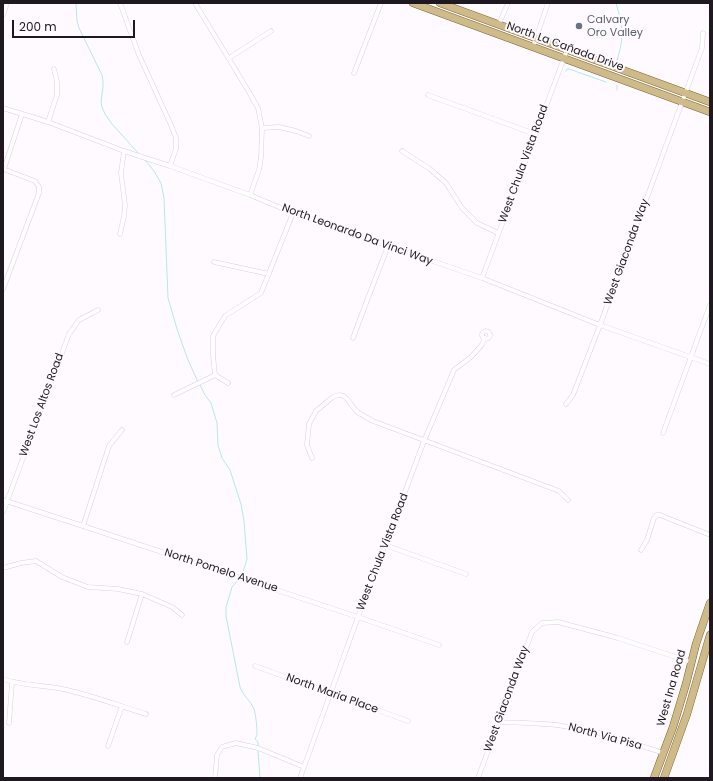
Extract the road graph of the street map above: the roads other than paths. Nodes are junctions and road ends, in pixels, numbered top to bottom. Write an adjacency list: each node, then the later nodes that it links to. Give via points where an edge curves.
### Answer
1 (7, 3): 9 (street)
2 (120, 3): 32 (street, via 139,55 176,138 176,149)
3 (195, 3): 16 (street)
4 (381, 3): 19 (street)
5 (413, 3): 14 (main road, North La Cañada Drive)
6 (440, 3): 10 (main road, North La Cañada Drive)
7 (508, 3): 10 (street)
8 (548, 3): 13 (street)
9 (3, 15)
10 (499, 24): 13 (main road, North La Cañada Drive)
11 (271, 31): 16 (street)
12 (703, 32): 21 (street, West Giaconda Way, via 702,48)
13 (536, 38): 14 (street); 15 (main road, North La Cañada Drive)
14 (533, 47): 17 (main road, North La Cañada Drive)
15 (567, 50): 17 (street, West Chula Vista Road); 21 (main road, North La Cañada Drive)
16 (229, 58): 27 (street, via 258,108)
17 (564, 59): 21 (main road, North La Cañada Drive); 28 (street, West Chula Vista Road)
18 (54, 68): 26 (street, via 57,95)
19 (354, 73)
20 (428, 95): 28 (street)
21 (684, 98): 22 (main road, North La Cañada Drive); 24 (main road, North La Cañada Drive); 45 (street, West Giaconda Way)
22 (710, 102)
23 (3, 108): 25 (street, North Leonardo Da Vinci Way)
24 (710, 112)
25 (22, 114): 26 (street, North Leonardo Da Vinci Way); 33 (street)
26 (48, 122): 30 (street, North Leonardo Da Vinci Way)
27 (262, 128): 29 (street, via 279,128); 34 (street, via 261,157)
28 (535, 134): 36 (street, West Chula Vista Road)
29 (309, 136)
30 (124, 151): 32 (street, North Leonardo Da Vinci Way); 37 (street, via 121,173 125,204)
31 (402, 151): 36 (street, via 446,183 462,208 477,223)
32 (170, 166): 34 (street, North Leonardo Da Vinci Way)
33 (4, 169): 42 (street, via 35,181 41,186)
34 (250, 195): 35 (street, North Leonardo Da Vinci Way)
35 (293, 213): 38 (street, North Leonardo Da Vinci Way); 40 (street)
36 (498, 232): 41 (street, West Chula Vista Road)
37 (120, 234)
38 (388, 246): 41 (street, North Leonardo Da Vinci Way); 46 (street)
39 (214, 262): 40 (street)
40 (269, 274): 50 (street, via 261,293 225,316 213,336)
41 (482, 278): 45 (street, North Leonardo Da Vinci Way)
42 (3, 289)
43 (710, 305): 48 (street)
44 (98, 310): 61 (street, West Los Altos Road, via 80,320 69,334)
45 (600, 325): 48 (street, North Leonardo Da Vinci Way); 55 (street, West Giaconda Way)
46 (353, 338)
47 (485, 338): 58 (street, West Chula Vista Road, via 471,357 454,370)
48 (691, 357): 49 (street, North Leonardo Da Vinci Way); 57 (street)
49 (710, 364)
50 (215, 375): 51 (street); 53 (street)
51 (228, 383)
52 (347, 392): 54 (street)
53 (174, 396)
54 (345, 397): 58 (street, via 357,412 373,421); 59 (street, via 333,397 316,411 309,424 307,445)
55 (566, 404)
56 (122, 430): 63 (street, via 109,446)
57 (662, 433)
58 (424, 441): 60 (street, via 559,491); 65 (street, West Chula Vista Road)
59 (312, 458)
60 (568, 500)
61 (5, 501): 62 (street, West Los Altos Road); 63 (street, North Pomelo Avenue)
62 (3, 512)
63 (83, 526): 72 (street, North Pomelo Avenue)
64 (710, 535): 66 (street, via 657,515)
65 (385, 545): 68 (street); 72 (street, West Chula Vista Road)
66 (641, 550)
67 (3, 568): 69 (street, via 36,561 62,577 88,587)
68 (466, 574)
69 (142, 594): 71 (street, via 172,607); 74 (street)
70 (710, 603): 76 (main road, West Ina Road)
71 (182, 615)
72 (358, 617): 75 (street, North Pomelo Avenue); 80 (street, West Chula Vista Road)
73 (710, 635): 93 (main road, West Ina Road, via 687,714)
74 (126, 642)
75 (439, 645)
76 (691, 662): 84 (street, West Giaconda Way, via 558,622 542,623 532,632); 87 (main road, West Ina Road)
77 (255, 666): 80 (street, North Maria Place)
78 (3, 679): 79 (street)
79 (12, 682): 81 (street, via 65,689); 85 (street)
80 (331, 694): 83 (street, North Maria Place); 88 (street, West Chula Vista Road)
81 (122, 706): 82 (street); 86 (street)
82 (146, 714)
83 (408, 722)
84 (498, 722): 87 (street, North Via Pisa, via 578,728 616,737); 91 (street, West Giaconda Way)
85 (9, 723)
86 (108, 746)
87 (663, 753): 92 (main road, West Ina Road)
88 (304, 767): 89 (street, via 258,748 236,743 222,747 217,755); 90 (street, West Chula Vista Road)
89 (215, 778)
90 (300, 778)
91 (478, 778)
92 (654, 778)
93 (664, 778)

